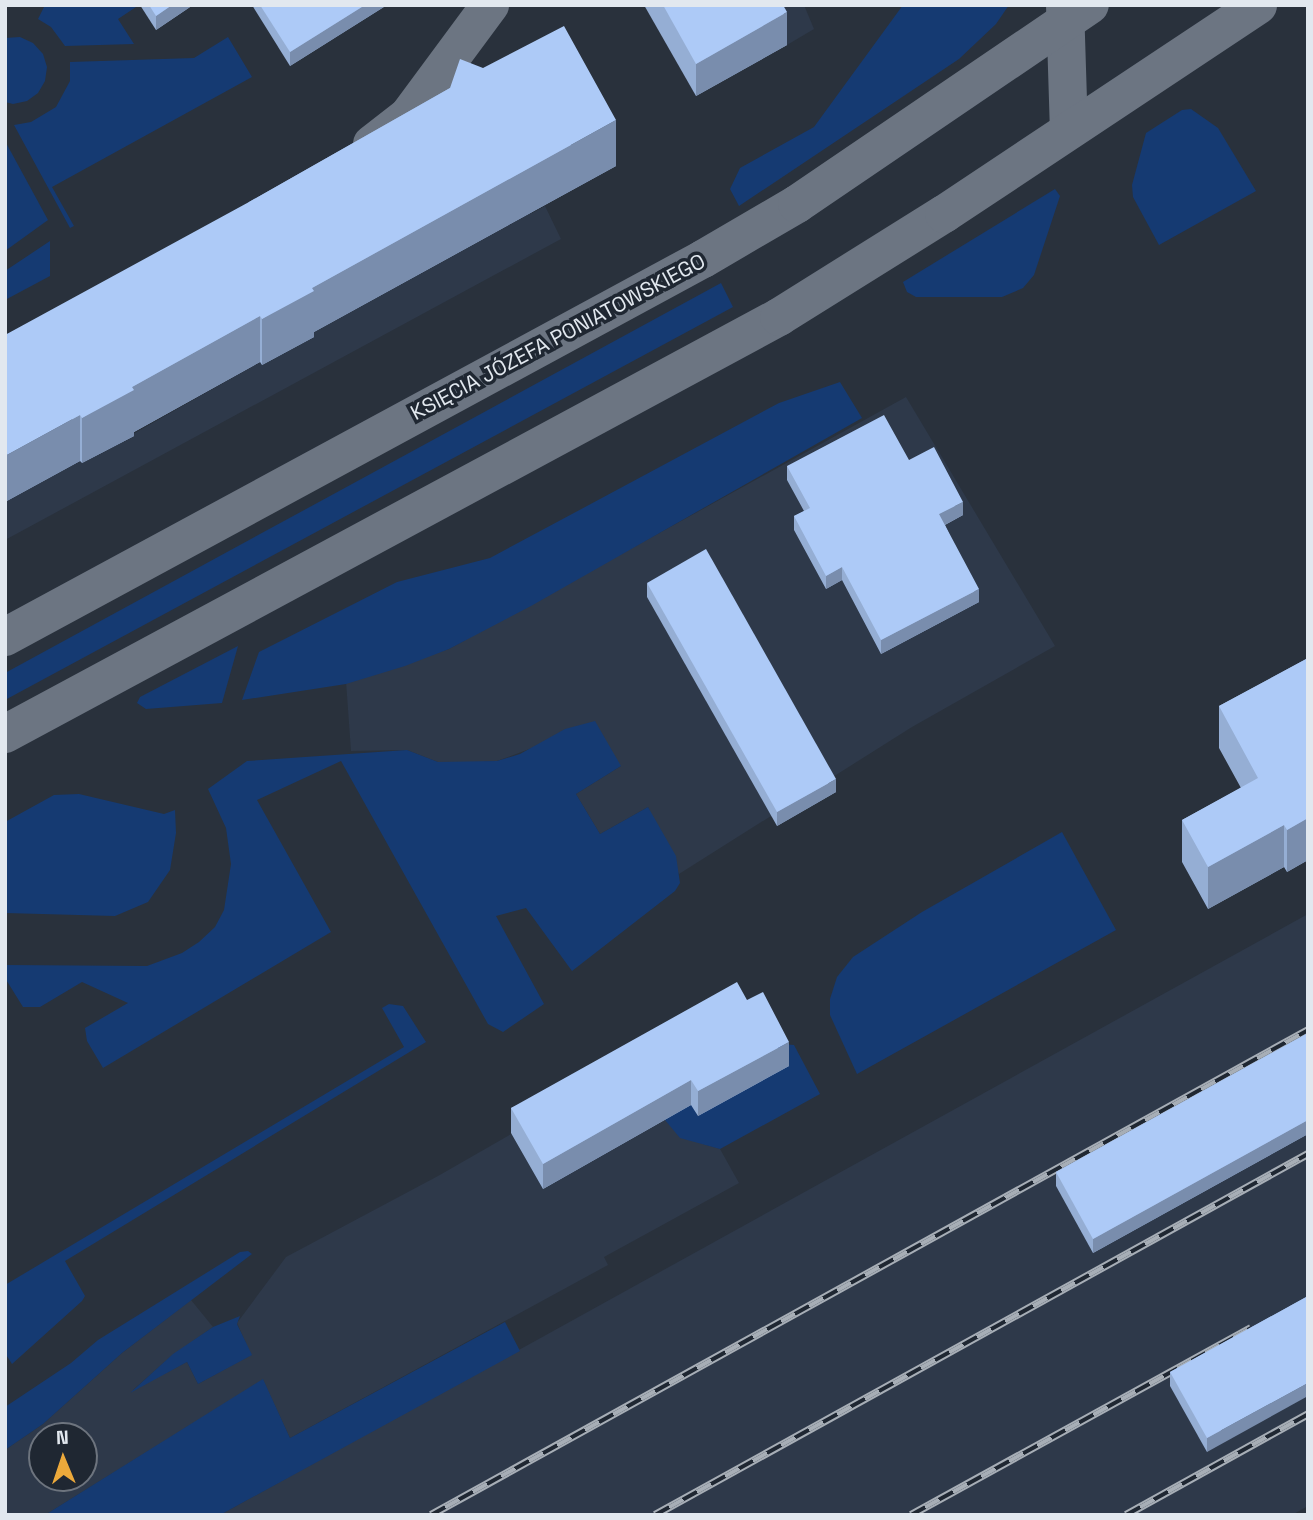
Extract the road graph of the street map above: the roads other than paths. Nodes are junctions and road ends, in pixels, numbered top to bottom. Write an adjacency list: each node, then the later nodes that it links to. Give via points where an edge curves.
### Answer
1 (490, 5): 5 (main road, via 408,116 381,139)
2 (1074, 11): 4 (main road); 6 (main road, KSIĘCIA JÓZEFA PONIATOWSKIEGO, via 797,204)
3 (1236, 12): 4 (main road)
4 (1069, 130): 7 (main road, via 779,317)
5 (346, 158)
6 (5, 637)
7 (5, 734)

